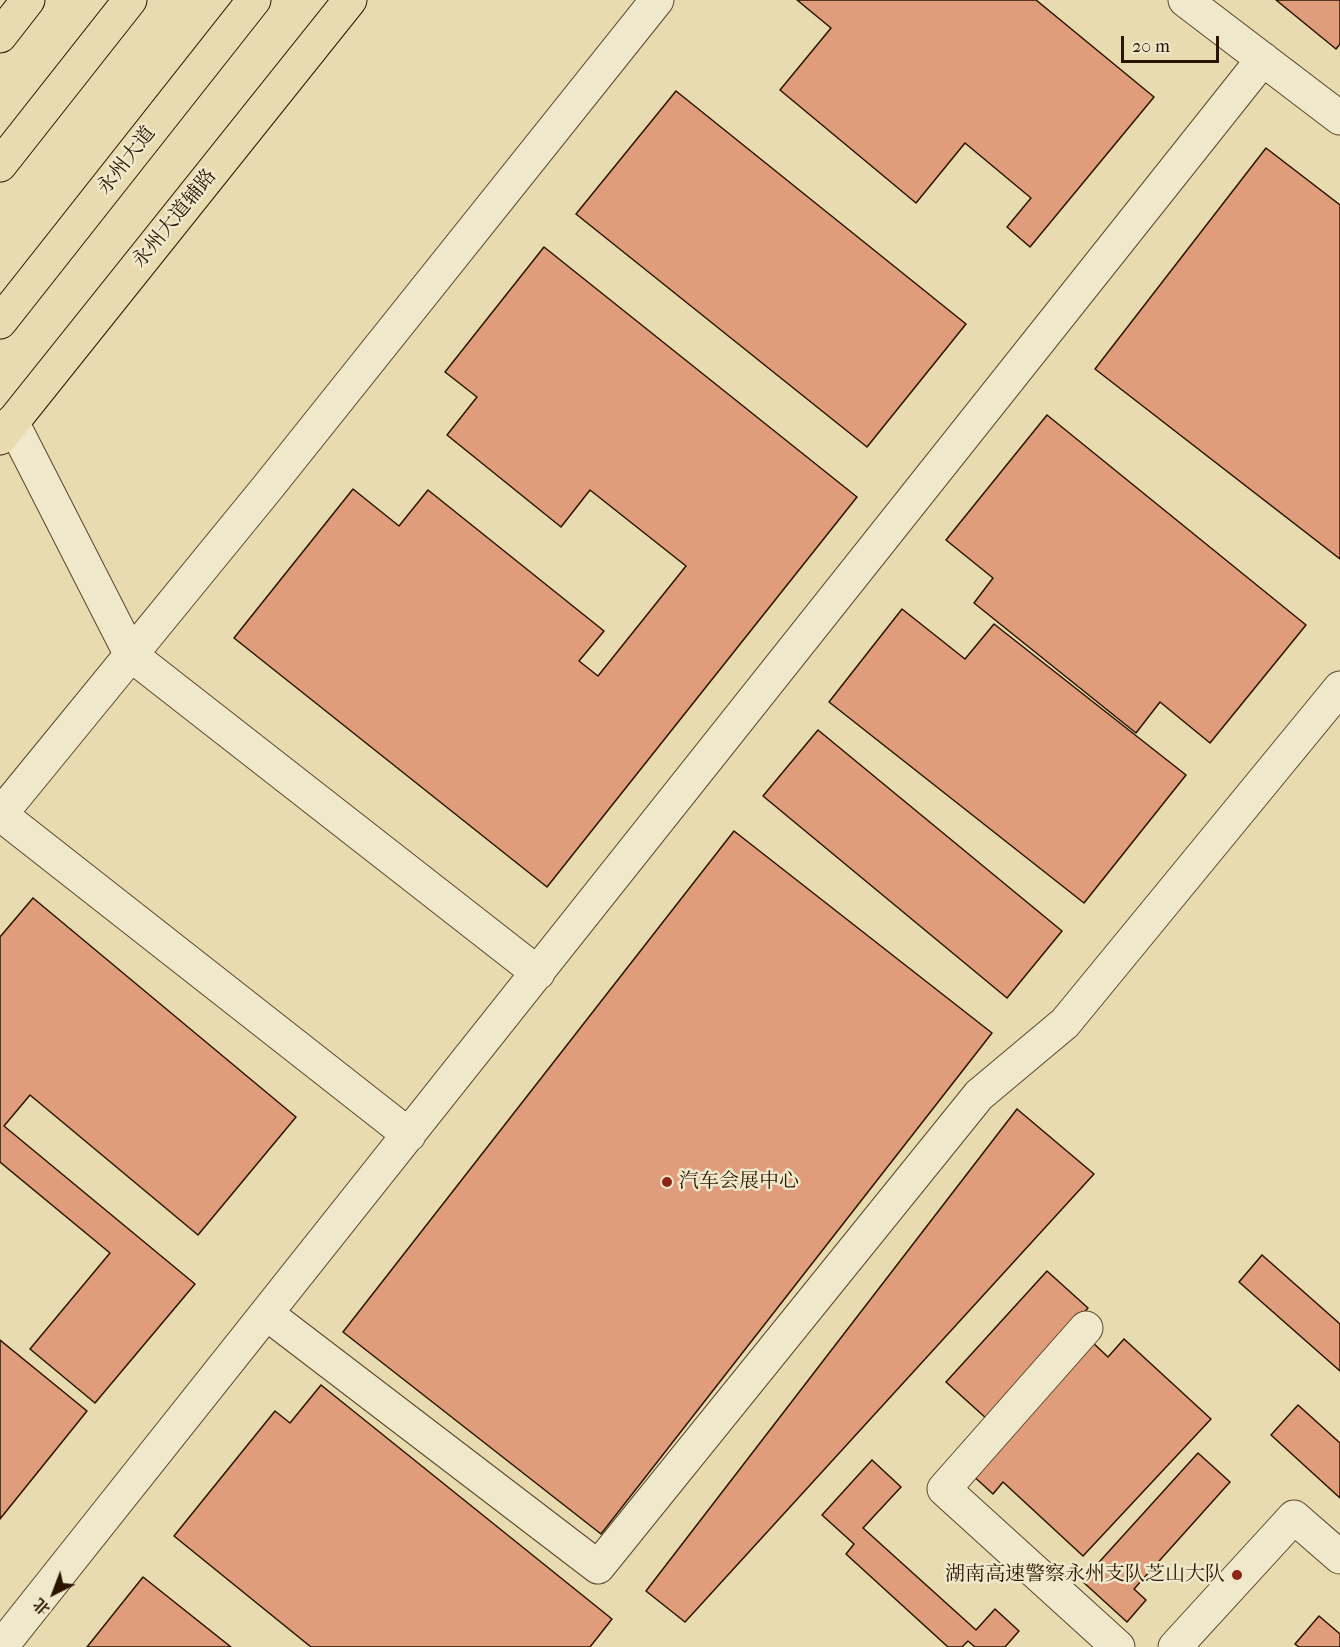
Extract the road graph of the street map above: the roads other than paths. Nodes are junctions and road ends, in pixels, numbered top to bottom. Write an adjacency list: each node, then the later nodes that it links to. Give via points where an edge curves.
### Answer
1 (28, 0): 7 (main road)
2 (130, 0): 10 (main road)
3 (254, 0): 11 (main road, 永州大道)
4 (350, 0): 12 (main road, 永州大道辅路)
5 (657, 0): 13 (lane)
6 (1185, 0): 8 (lane)
7 (0, 36)
8 (1263, 59): 9 (lane); 16 (lane)
9 (1340, 118)
10 (0, 165)
11 (0, 322)
12 (6, 430): 13 (lane)
13 (131, 655): 15 (lane); 16 (lane)
14 (1340, 688): 18 (lane, via 1065,1023 978,1095 598,1567)
15 (0, 814): 17 (lane)
16 (538, 973): 17 (lane)
17 (409, 1135): 18 (lane)
18 (267, 1314): 21 (lane)
19 (1086, 1328): 22 (lane, via 944,1489)
20 (1340, 1557): 23 (lane, via 1294,1517)
21 (1, 1647)
22 (1118, 1647)
23 (1175, 1647)

